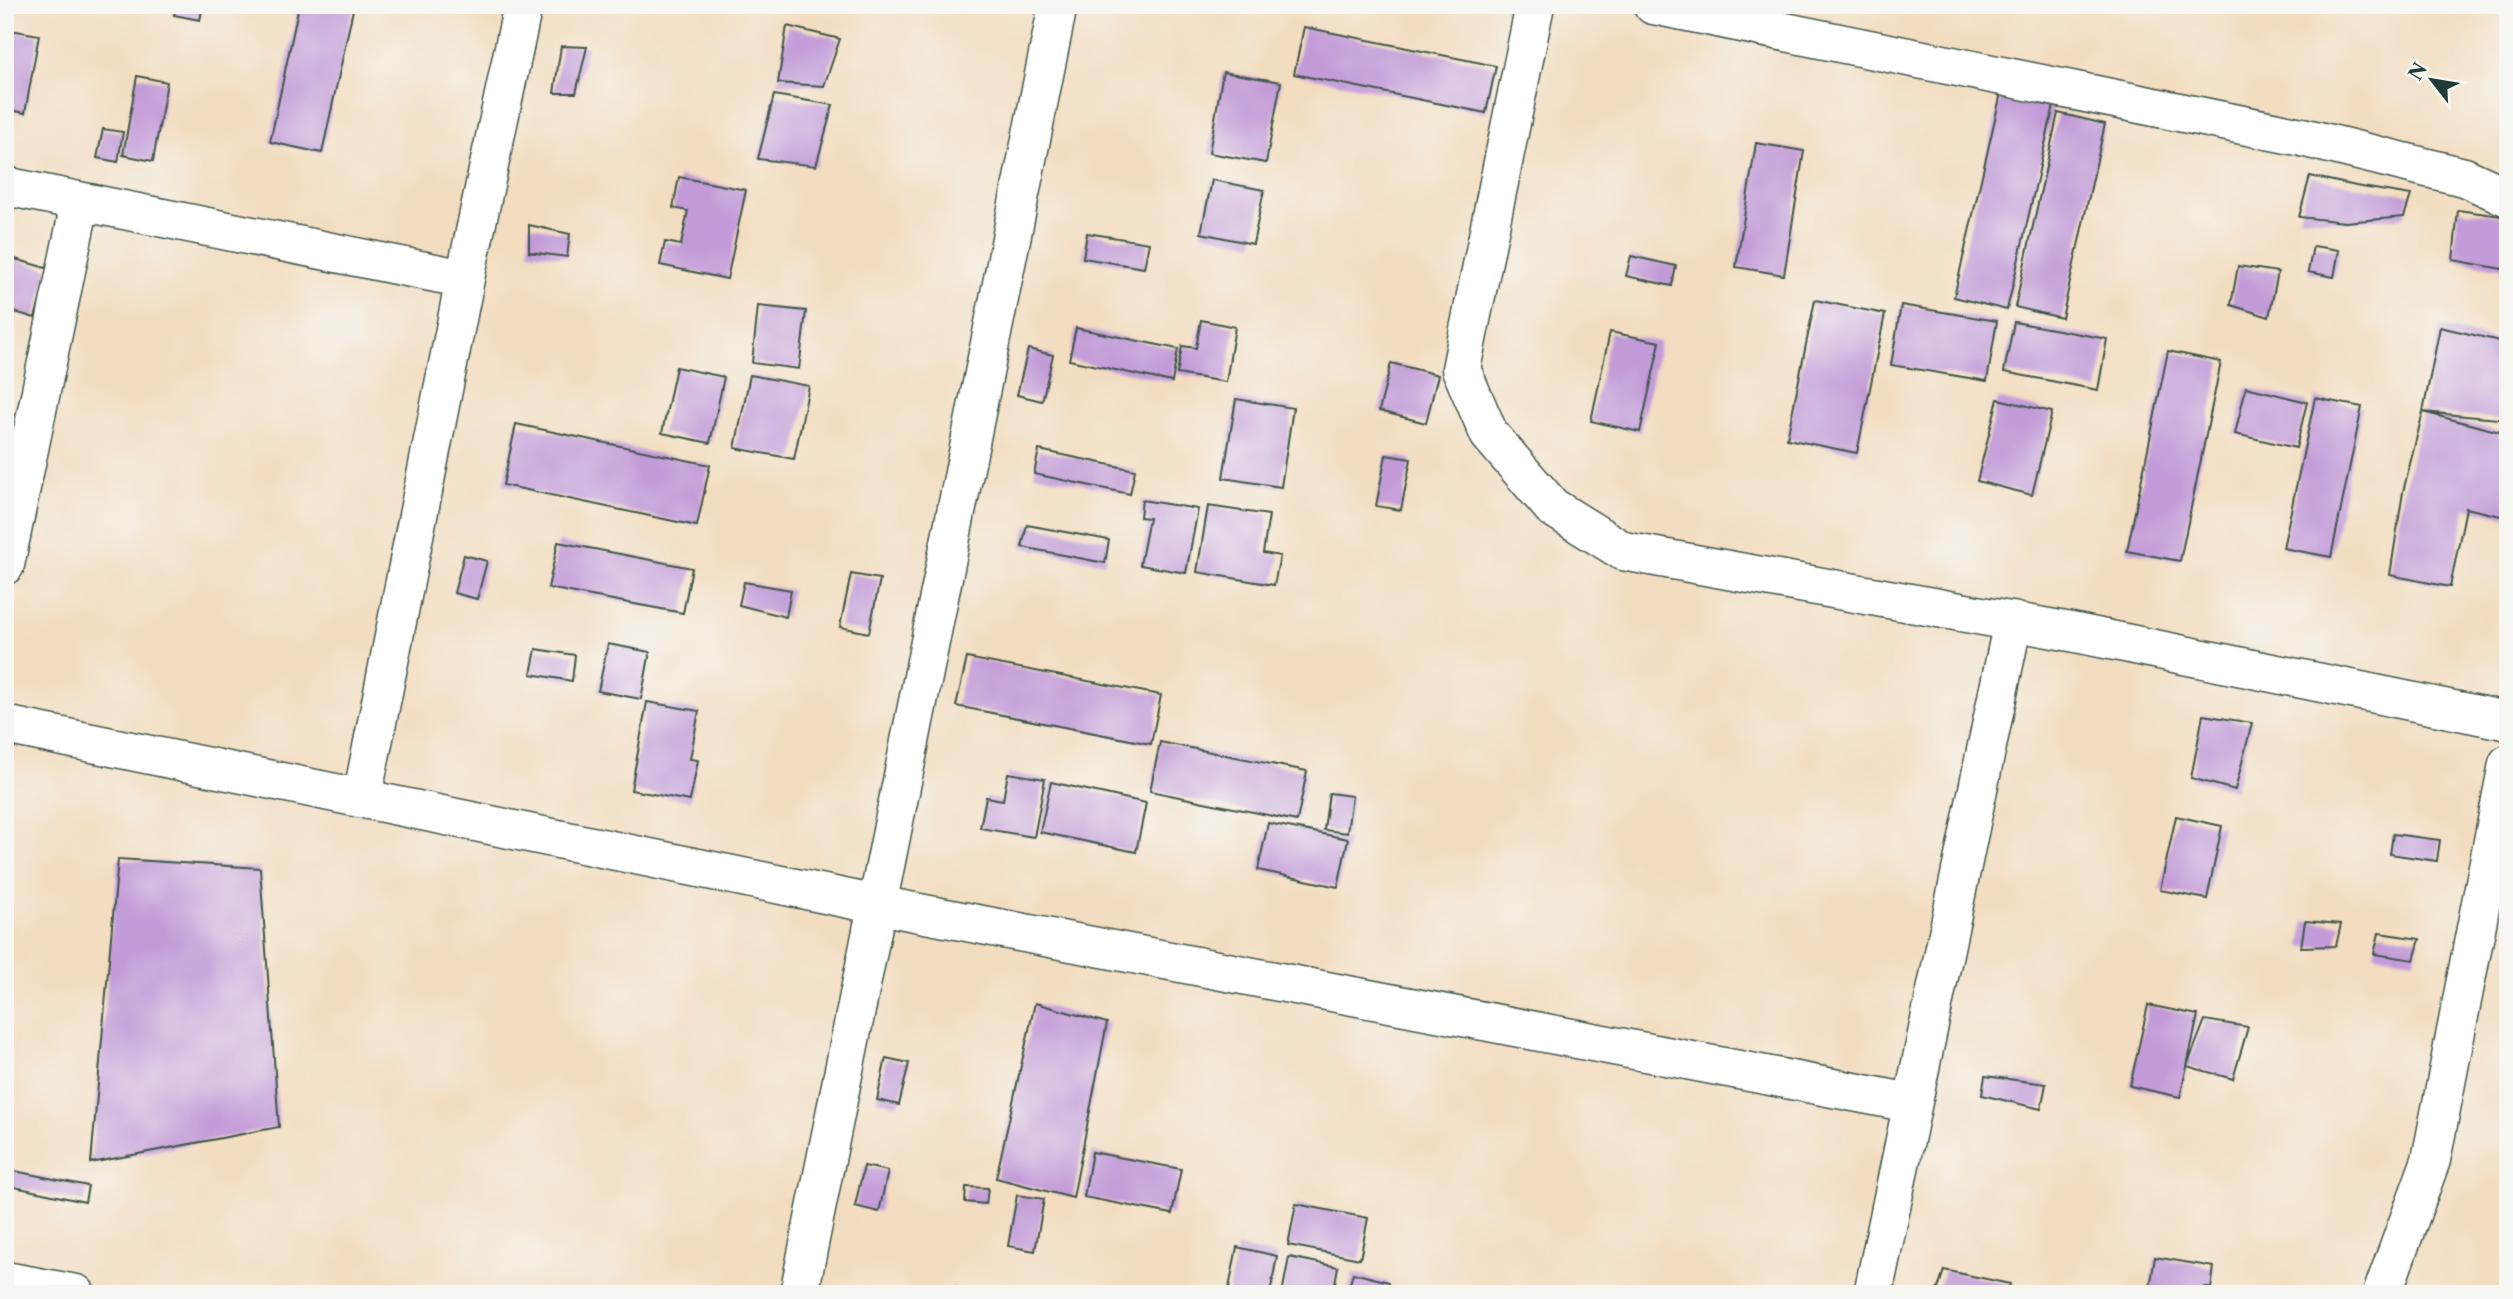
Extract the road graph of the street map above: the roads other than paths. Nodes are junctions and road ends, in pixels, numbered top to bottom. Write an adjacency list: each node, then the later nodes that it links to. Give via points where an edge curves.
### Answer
1 (523, 5): 8 (street)
2 (1058, 5): 15 (street)
3 (1535, 5): 10 (street, via 1461,369 1489,433 1552,507 1623,551)
4 (1653, 5): 6 (street, via 2302,137 2464,177)
5 (5, 186): 7 (street)
6 (2508, 197)
7 (79, 203): 8 (street); 9 (street)
8 (466, 279): 14 (street)
9 (5, 565)
10 (2013, 621): 11 (street); 16 (street)
11 (2508, 721)
12 (5, 725): 14 (street)
13 (2508, 764): 21 (street, via 2431,1160)
14 (362, 798): 15 (street)
15 (878, 905): 16 (street); 19 (street)
16 (1911, 1103): 20 (street)
17 (5, 1281): 18 (street)
18 (76, 1294)
19 (800, 1294)
20 (1873, 1294)
21 (2382, 1294)

